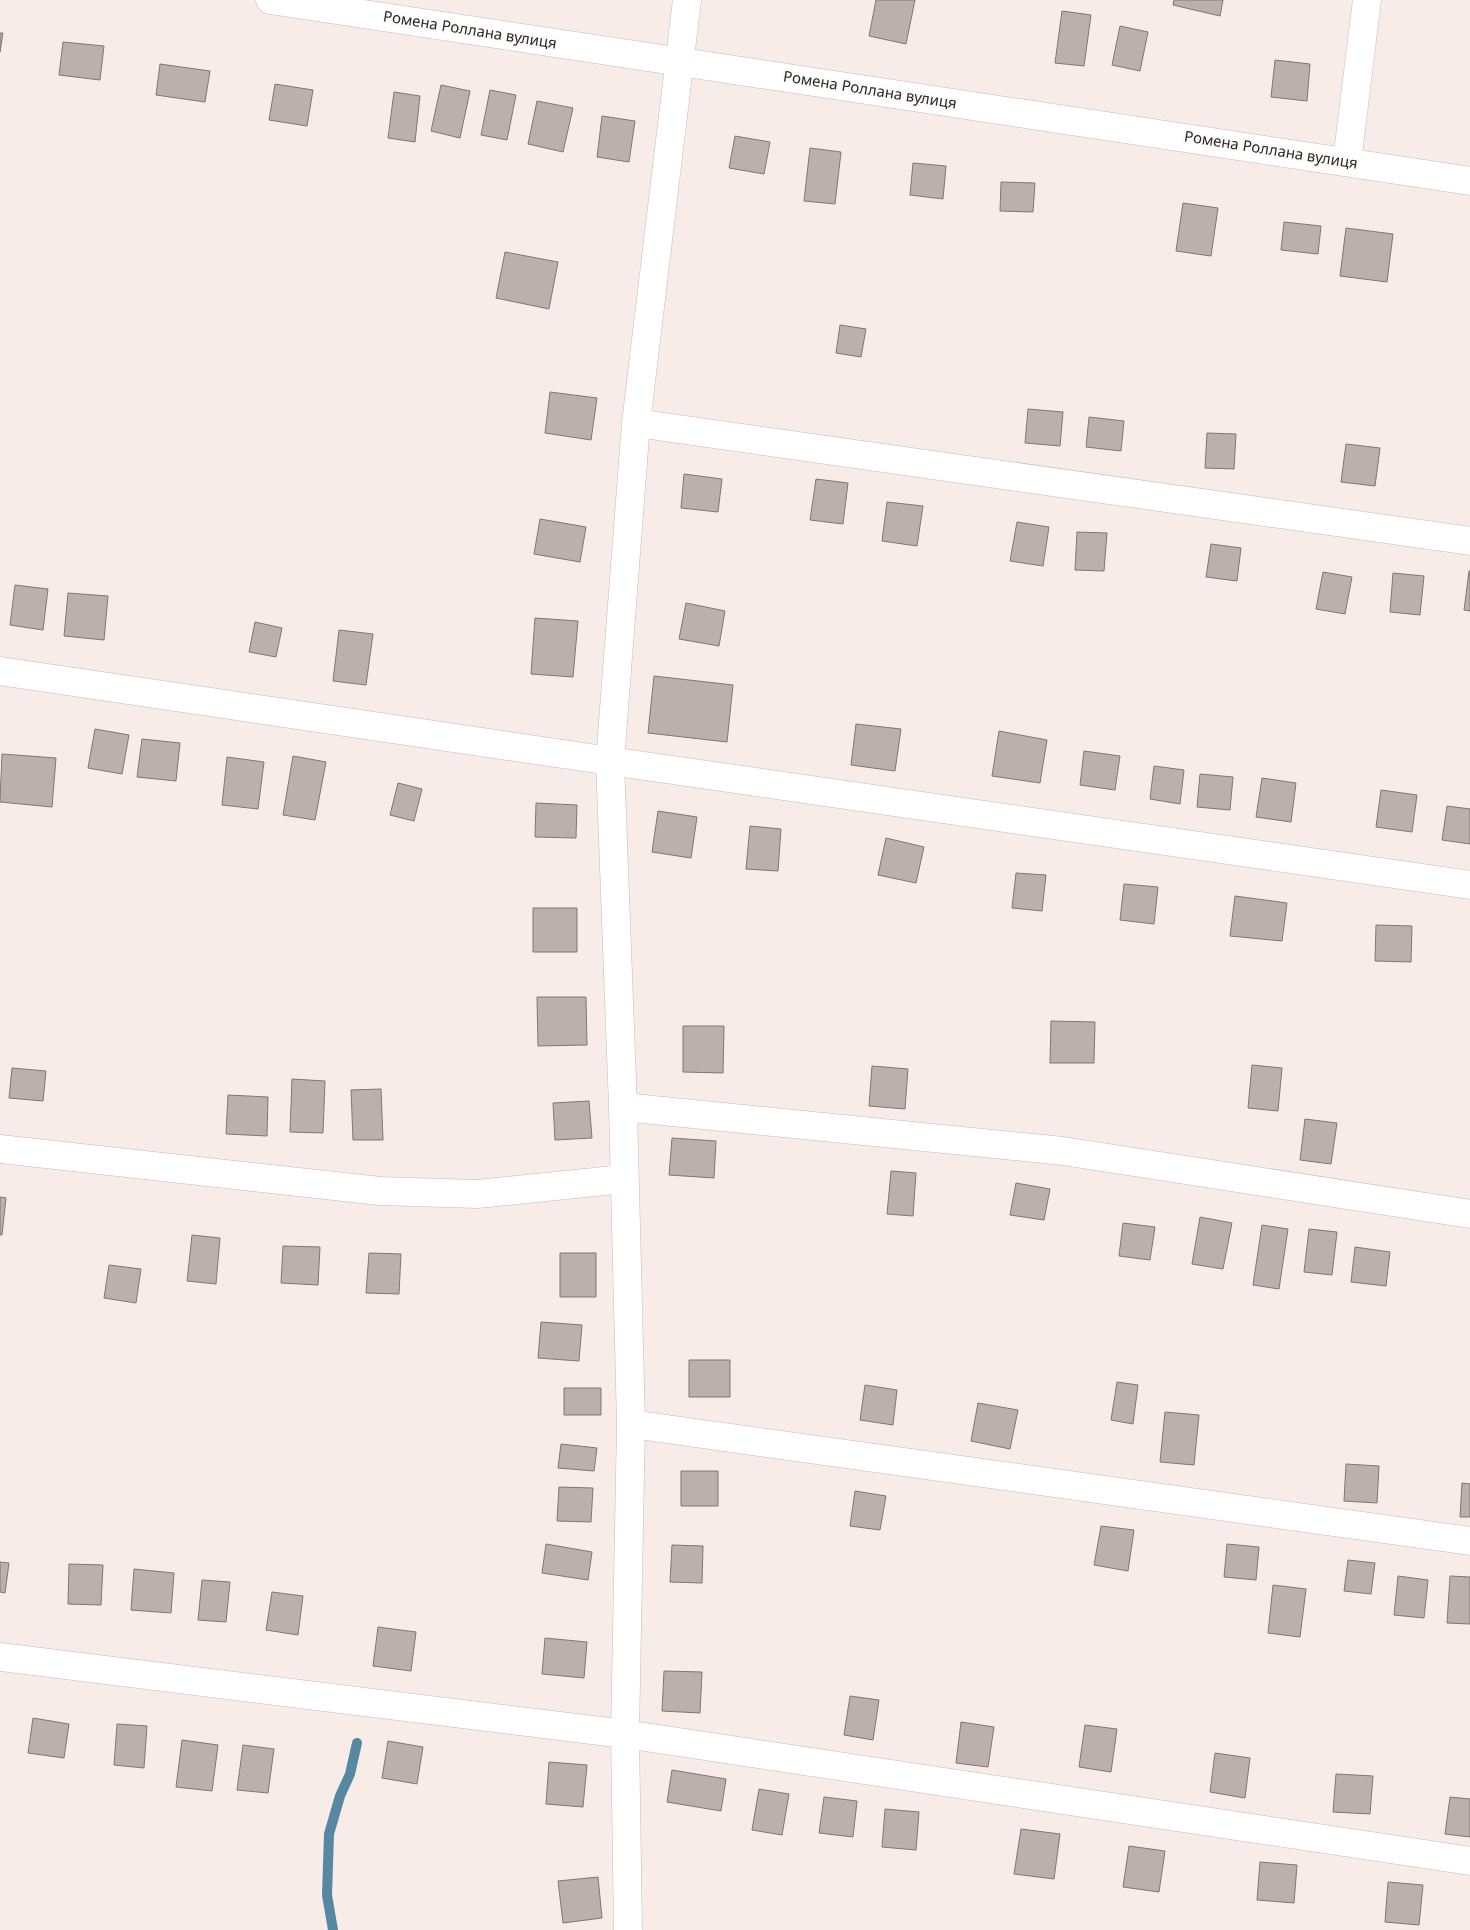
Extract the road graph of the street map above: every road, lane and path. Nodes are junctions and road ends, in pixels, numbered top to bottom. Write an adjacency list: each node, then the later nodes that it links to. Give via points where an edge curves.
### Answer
1 (270, 0): 4 (street, Ромена Роллана вулиця)
2 (687, 0): 4 (street)
3 (1367, 0): 5 (street)
4 (680, 61): 5 (street, Ромена Роллана вулиця); 7 (street)
5 (1347, 161): 6 (street, Ромена Роллана вулиця)
6 (1470, 181)
7 (636, 423): 8 (street); 10 (street)
8 (1470, 541)
9 (0, 671): 10 (street)
10 (610, 761): 11 (street); 12 (street)
11 (1470, 885)
12 (623, 1107): 14 (street); 15 (street, via 1063,1151)
13 (0, 1149): 14 (street, via 380,1191 476,1194)
14 (624, 1179): 16 (street)
15 (1470, 1214)
16 (631, 1424): 17 (street); 19 (street)
17 (1470, 1541)
18 (0, 1656): 19 (street)
19 (625, 1734): 20 (street); 21 (street)
20 (1470, 1861)
21 (628, 1930)

